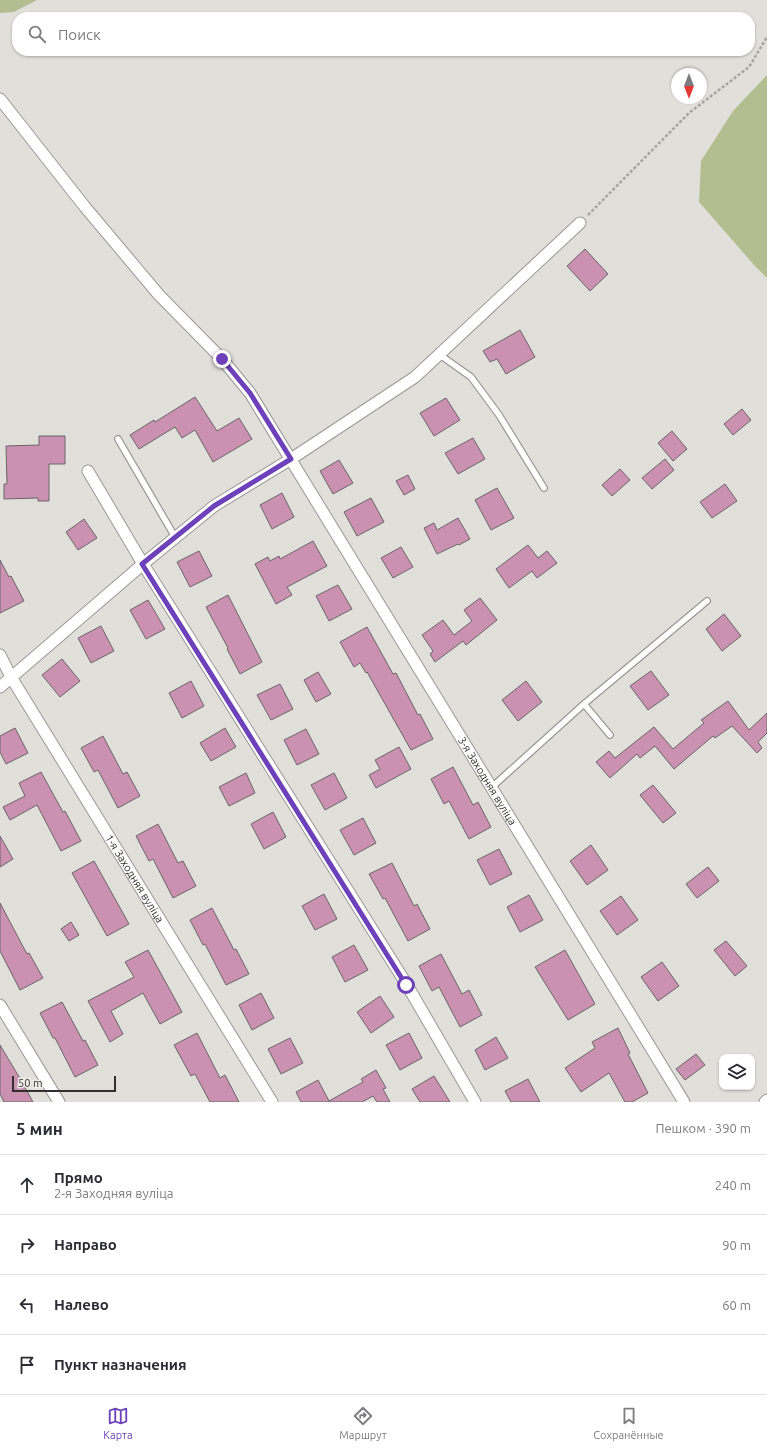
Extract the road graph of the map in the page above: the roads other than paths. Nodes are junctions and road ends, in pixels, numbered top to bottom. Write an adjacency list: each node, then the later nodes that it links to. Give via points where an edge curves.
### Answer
1 (0, 99): 5 (street, 3-я Заходняя вуліца, via 85,207 159,295 222,359 250,393)
2 (580, 223): 3 (street)
3 (440, 355): 5 (street, via 415,377); 7 (lane, via 471,377 499,415)
4 (118, 439): 8 (lane)
5 (291, 459): 8 (street, via 214,506); 16 (street, 3-я Заходняя вуліца)
6 (88, 471): 9 (street)
7 (544, 488)
8 (175, 538): 9 (street)
9 (142, 564): 12 (street); 20 (street, via 406,985)
10 (707, 601): 14 (lane)
11 (0, 654): 12 (street, 1-я Заходняя вуліца)
12 (12, 676): 13 (street); 19 (street, 1-я Заходняя вуліца)
13 (0, 687)
14 (584, 704): 15 (lane); 16 (lane)
15 (610, 735)
16 (492, 787): 21 (street, 3-я Заходняя вуліца)
17 (0, 1005): 18 (street)
18 (59, 1102)
19 (272, 1102)
20 (475, 1102)
21 (684, 1102)

